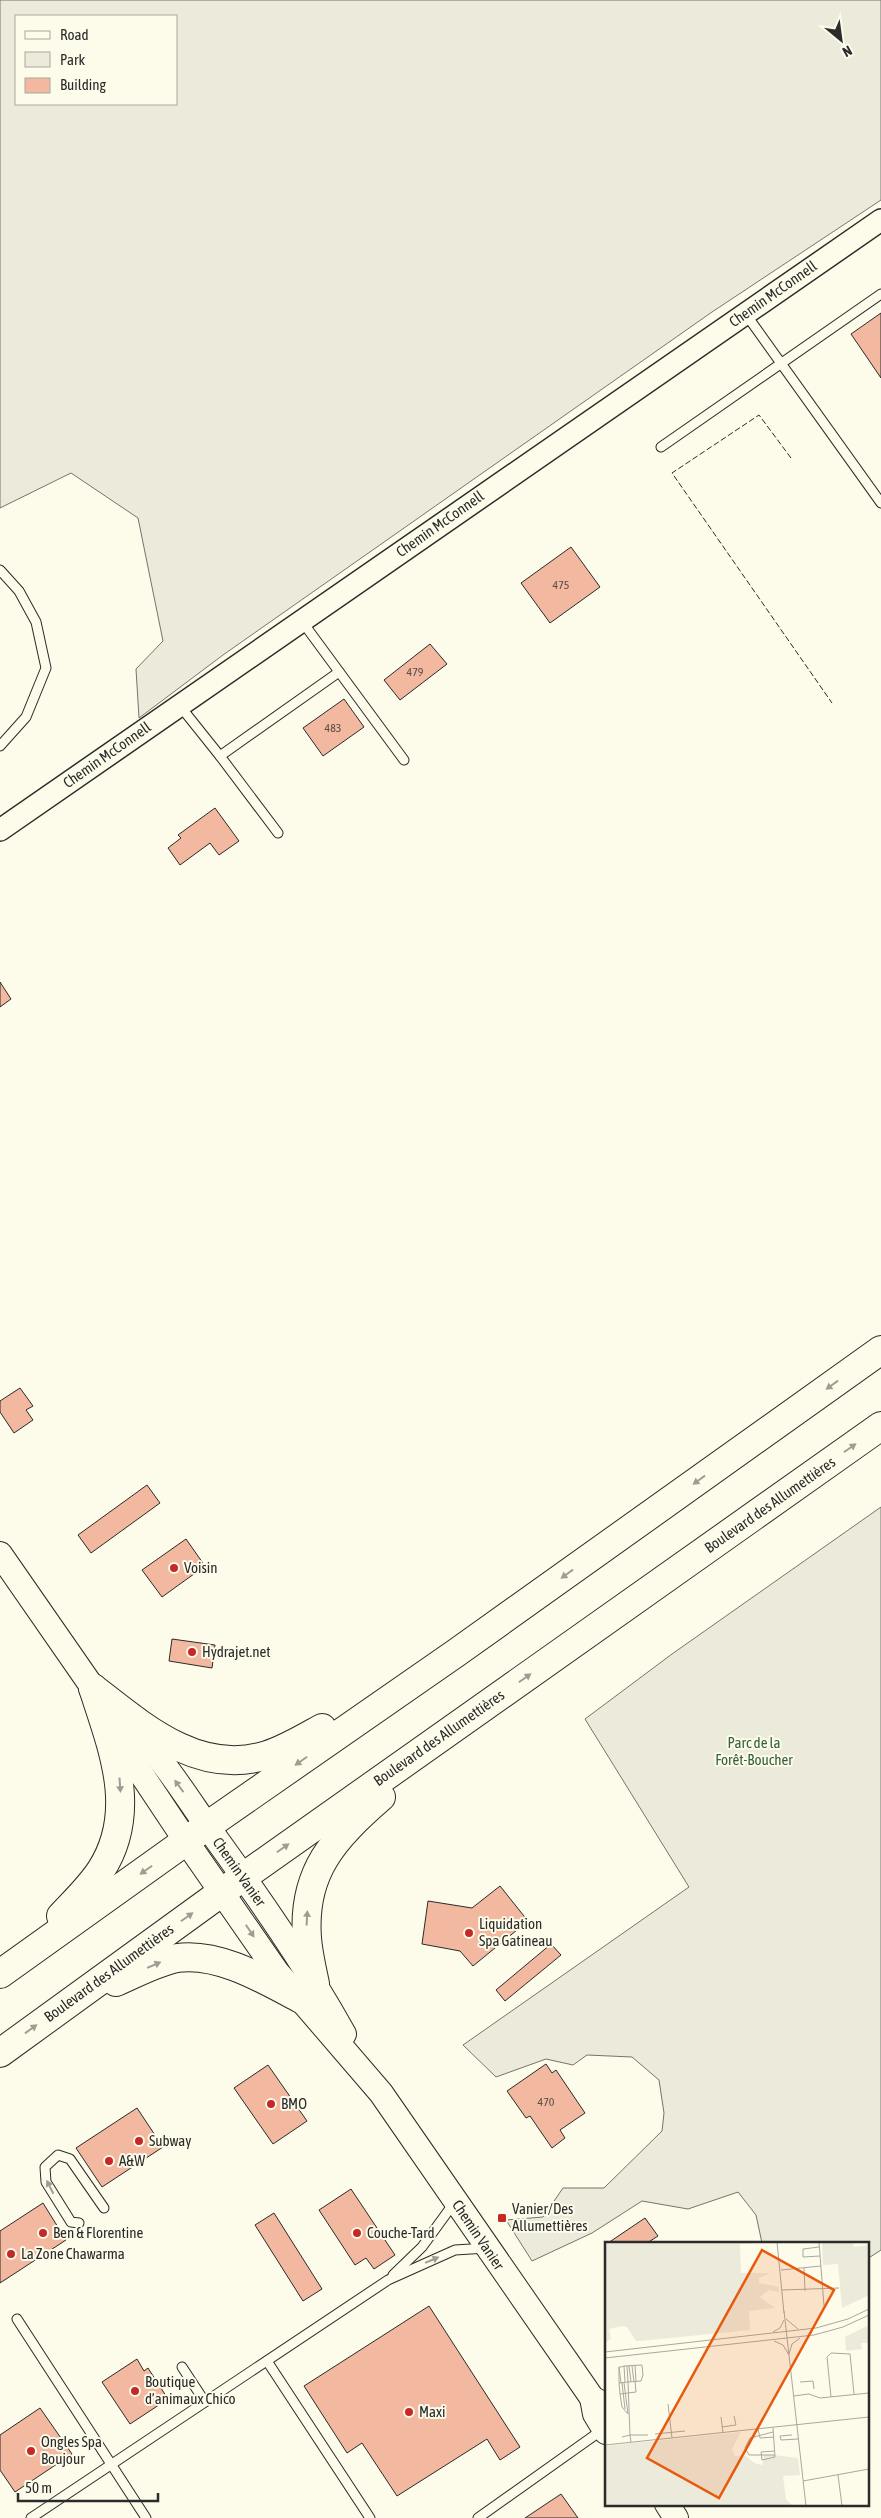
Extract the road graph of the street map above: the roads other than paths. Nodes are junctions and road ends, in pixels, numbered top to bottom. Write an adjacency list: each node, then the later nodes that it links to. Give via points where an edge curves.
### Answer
1 (881, 220): 3 (street, Chemin McConnell)
2 (881, 294): 4 (lane)
3 (745, 313): 4 (lane); 8 (street, Chemin McConnell)
4 (781, 364): 5 (lane); 6 (lane)
5 (661, 447)
6 (881, 503)
7 (0, 570): 11 (lane, via 19,590 36,622 46,668 26,717)
8 (301, 620): 9 (lane); 10 (street, Chemin McConnell)
9 (339, 672): 12 (lane); 13 (lane)
10 (179, 705): 12 (lane); 14 (street, Chemin McConnell)
11 (0, 746)
12 (220, 756): 15 (lane)
13 (404, 760)
14 (0, 830)
15 (278, 833)
16 (881, 1350): 19 (highway, one-way to 19)
17 (881, 1426): 21 (highway, Boulevard des Allumettières, one-way to 17)
18 (0, 1554): 20 (main road, Chemin Vanier)
19 (456, 1653): 20 (highway, via 292,1745 266,1756 248,1759 217,1758 178,1746 153,1734); 22 (highway, one-way to 22)
20 (93, 1688): 22 (main road, Chemin Vanier, via 130,1757); 24 (highway, one-way to 24, via 118,1766 121,1801 111,1850 93,1882)
21 (485, 1706): 23 (highway, Boulevard des Allumettières, one-way to 21); 25 (highway, one-way to 21, via 307,1915 316,1872 326,1852 364,1812)
22 (197, 1834): 23 (main road, Chemin Vanier); 24 (highway, one-way to 24)
23 (233, 1884): 25 (main road, Chemin Vanier, via 277,1972); 26 (highway, Boulevard des Allumettières, one-way to 23)
24 (6, 1970)
25 (308, 1992): 26 (highway, one-way to 25, via 161,1962 193,1958 249,1971); 28 (main road, Chemin Vanier)
26 (62, 2006): 27 (highway, Boulevard des Allumettières, one-way to 26)
27 (0, 2053)
28 (455, 2201): 31 (main road, Chemin Vanier); 32 (lane, via 422,2247)
29 (104, 2208): 30 (lane, one-way to 29, via 71,2222 46,2182 45,2167 58,2156 70,2159)
30 (79, 2223)
31 (487, 2248): 32 (lane, one-way to 31, via 455,2250); 37 (main road, Chemin Vanier)
32 (388, 2280): 34 (lane)
33 (17, 2319): 38 (lane)
34 (267, 2361): 36 (lane); 42 (lane)
35 (182, 2367): 36 (lane)
36 (205, 2402): 38 (lane)
37 (602, 2416): 43 (lane)
38 (110, 2465): 40 (lane); 41 (lane)
39 (668, 2506): 44 (main road)
40 (31, 2518)
41 (146, 2518)
42 (370, 2518)
43 (478, 2518)
44 (676, 2518)

